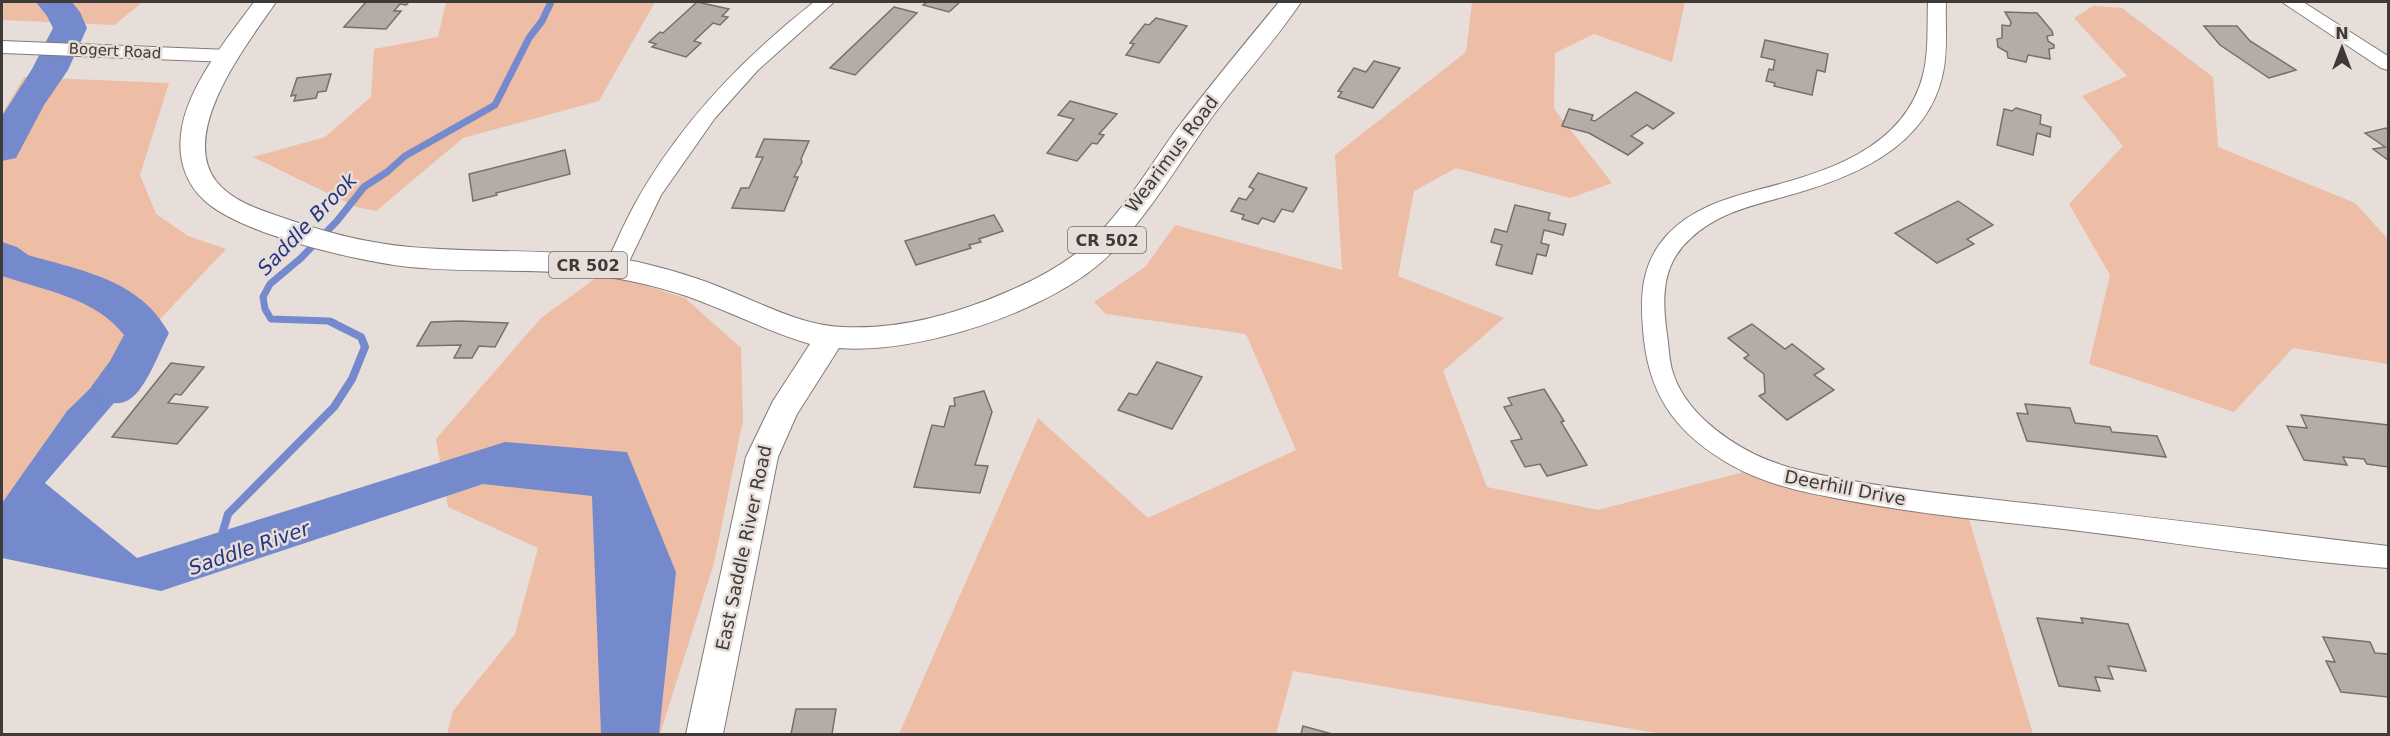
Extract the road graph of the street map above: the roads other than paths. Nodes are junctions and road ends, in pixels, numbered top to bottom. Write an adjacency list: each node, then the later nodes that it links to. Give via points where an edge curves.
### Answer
1 (265, 2): 7 (main road, CR 502)
2 (825, 2): 9 (street, via 754,62 700,125 651,194)
3 (1290, 2): 10 (main road, Wearimus Road / CR 502, via 1118,226 1084,262 1019,298 938,326 897,335)
4 (1937, 2): 11 (street, Deerhill Drive, via 1933,74 1915,116 1897,136 1845,170 1711,212 1675,239 1662,257 1651,300 1660,371 1684,415 1729,452 1790,479 1905,500)
5 (2291, 2): 8 (street)
6 (2, 47): 7 (street, Bogert Road)
7 (229, 56): 9 (main road, CR 502, via 204,100 194,128 193,154 200,178 230,206 334,244 412,257 528,260)
8 (2388, 64)
9 (615, 268): 10 (main road, CR 502, via 680,284 789,327)
10 (831, 337): 12 (main road, East Saddle River Road, via 789,396 762,457)
11 (2388, 557)
12 (704, 735)

